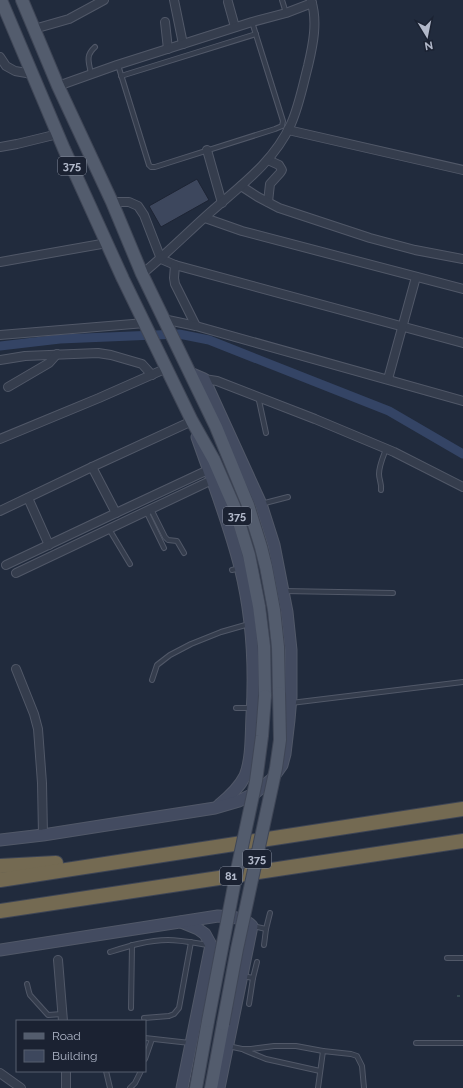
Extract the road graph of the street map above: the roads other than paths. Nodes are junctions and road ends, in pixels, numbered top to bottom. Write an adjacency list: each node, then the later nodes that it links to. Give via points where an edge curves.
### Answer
1 (1, 0): 9 (main road, 375)
2 (22, 0): 13 (main road, 375)
3 (104, 0): 13 (street, via 69,19)
4 (174, 0): 15 (street)
5 (282, 0): 8 (lane)
6 (228, 2): 12 (street)
7 (312, 2): 8 (street); 25 (street, via 314,19 310,58)
8 (286, 12): 11 (street)
9 (4, 17): 20 (main road, 375)
10 (165, 22): 17 (street)
11 (252, 22): 12 (street); 14 (lane)
12 (235, 28): 15 (street)
13 (34, 29): 23 (main road, 375)
14 (256, 34): 22 (lane); 28 (lane, via 283,121 282,126)
15 (183, 44): 17 (street)
16 (95, 47): 21 (lane, via 89,52)
17 (168, 49): 19 (street)
18 (0, 57): 20 (street, via 6,66 15,71)
19 (117, 65): 21 (street); 22 (lane)
20 (32, 74): 26 (main road, 375)
21 (91, 74): 23 (street)
22 (121, 76): 28 (lane, via 151,167)
23 (58, 86): 24 (main road, 375)
24 (67, 105): 26 (main road); 32 (main road, 375)
25 (288, 130): 29 (street); 30 (street)
26 (58, 134): 27 (street); 36 (main road, 375)
27 (0, 147)
28 (207, 150): 34 (street)
29 (268, 160): 31 (street); 33 (street, via 282,170 270,184)
30 (463, 170)
31 (241, 186): 33 (street); 34 (street)
32 (112, 202): 37 (street, via 129,202 138,206 144,214); 41 (main road, 375)
33 (268, 202): 38 (street, via 370,238)
34 (222, 203): 35 (street)
35 (205, 218): 37 (street); 42 (street, via 242,231)
36 (107, 243): 39 (street); 45 (main road, 375)
37 (162, 259): 40 (street); 41 (street)
38 (463, 259)
39 (0, 262)
40 (176, 265): 46 (street, via 175,284); 47 (street)
41 (142, 274): 44 (main road, 375)
42 (416, 277): 43 (street); 47 (street)
43 (463, 289)
44 (165, 323): 46 (street); 53 (main road, 375)
45 (147, 326): 48 (street); 52 (main road, 375)
46 (196, 326): 56 (street)
47 (402, 327): 49 (street); 56 (street)
48 (0, 335)
49 (463, 343)
50 (58, 354): 51 (street); 54 (street, via 111,354 142,364); 57 (street, via 49,363)
51 (0, 360)
52 (167, 368): 54 (street); 60 (main road, 375)
53 (190, 373): 55 (main road); 143 (main road, 375, bridge, via 238,480 261,546 276,628 279,669 280,740 276,768)
54 (152, 375): 62 (street)
55 (204, 379): 58 (street, via 217,380); 70 (main road)
56 (388, 379): 59 (street)
57 (8, 387)
58 (258, 396): 61 (lane); 63 (street)
59 (463, 401)
60 (192, 421): 64 (street); 65 (main road); 142 (main road, 375, bridge, via 221,474 249,555 262,624 265,696 256,781)
61 (266, 433)
62 (0, 439)
63 (386, 449): 66 (street); 67 (lane, via 379,475)
64 (92, 467): 69 (street); 73 (street)
65 (210, 475): 71 (street); 73 (street); 83 (main road, via 220,516 235,549 236,569 245,590)
66 (463, 487)
67 (381, 490)
68 (288, 497): 70 (lane)
69 (28, 498): 72 (street); 75 (street)
70 (261, 504): 81 (main road, via 274,545)
71 (148, 510): 74 (street); 76 (lane); 77 (lane, via 165,537 177,541)
72 (0, 511)
73 (116, 513): 75 (street)
74 (109, 528): 78 (lane); 80 (street)
75 (49, 545): 79 (street)
76 (164, 548)
77 (184, 553)
78 (130, 564)
79 (6, 565)
80 (16, 573)
81 (283, 591): 82 (lane); 87 (main road, via 288,612 291,650)
82 (393, 594)
83 (250, 624): 85 (lane, via 221,632 170,655 157,665); 89 (main road)
84 (16, 669): 94 (street, via 38,729)
85 (152, 680)
86 (463, 682): 87 (lane)
87 (290, 703): 90 (main road)
88 (236, 708): 89 (lane)
89 (253, 708): 91 (main road)
90 (284, 761): 91 (main road, via 265,773 256,771); 92 (main road, via 275,776 261,789 248,797)
91 (248, 763): 92 (main road, via 238,786)
92 (215, 808): 94 (main road)
93 (463, 809): 97 (highway)
94 (44, 835): 95 (main road)
95 (0, 840)
96 (463, 841): 100 (highway, 81)
97 (210, 848): 98 (highway, via 51,864); 99 (highway)
98 (0, 866)
99 (0, 880)
100 (0, 911)
101 (270, 913): 104 (lane)
102 (180, 922): 103 (main road, via 218,916 233,917); 108 (main road, via 205,934); 109 (main road)
103 (252, 926): 104 (lane); 113 (main road)
104 (266, 929): 106 (lane)
105 (191, 942): 107 (lane, via 154,940); 108 (lane); 122 (lane, via 178,1008 169,1016)
106 (264, 944)
107 (132, 945): 110 (lane); 120 (lane)
108 (211, 945): 113 (main road, via 228,944); 125 (main road)
109 (0, 950)
110 (110, 952)
111 (447, 958): 112 (lane)
112 (463, 958)
113 (246, 959): 116 (main road)
114 (58, 960): 121 (street)
115 (257, 962): 117 (lane)
116 (242, 976): 117 (lane); 128 (main road)
117 (253, 978): 119 (lane)
118 (27, 984): 121 (lane, via 30,995 46,1013)
119 (249, 1004)
120 (131, 1008)
121 (62, 1018)
122 (144, 1018)
123 (146, 1038): 124 (lane)
124 (152, 1039): 125 (lane); 131 (lane)
125 (191, 1043): 141 (main road)
126 (416, 1043): 127 (lane)
127 (463, 1043)
128 (228, 1046): 129 (lane); 144 (main road)
129 (242, 1049): 130 (lane, via 296,1046); 132 (lane, via 266,1058)
130 (323, 1051): 132 (lane); 146 (lane, via 358,1056 362,1066)
131 (146, 1056)
132 (320, 1071): 145 (lane)
133 (66, 1072): 138 (street)
134 (106, 1072): 139 (lane)
135 (141, 1072): 140 (lane)
136 (0, 1073): 137 (street)
137 (22, 1088)
138 (66, 1088)
139 (110, 1088)
140 (130, 1088)
141 (182, 1088)
142 (196, 1088)
143 (211, 1088)
144 (219, 1088)
145 (318, 1088)
146 (364, 1088)

